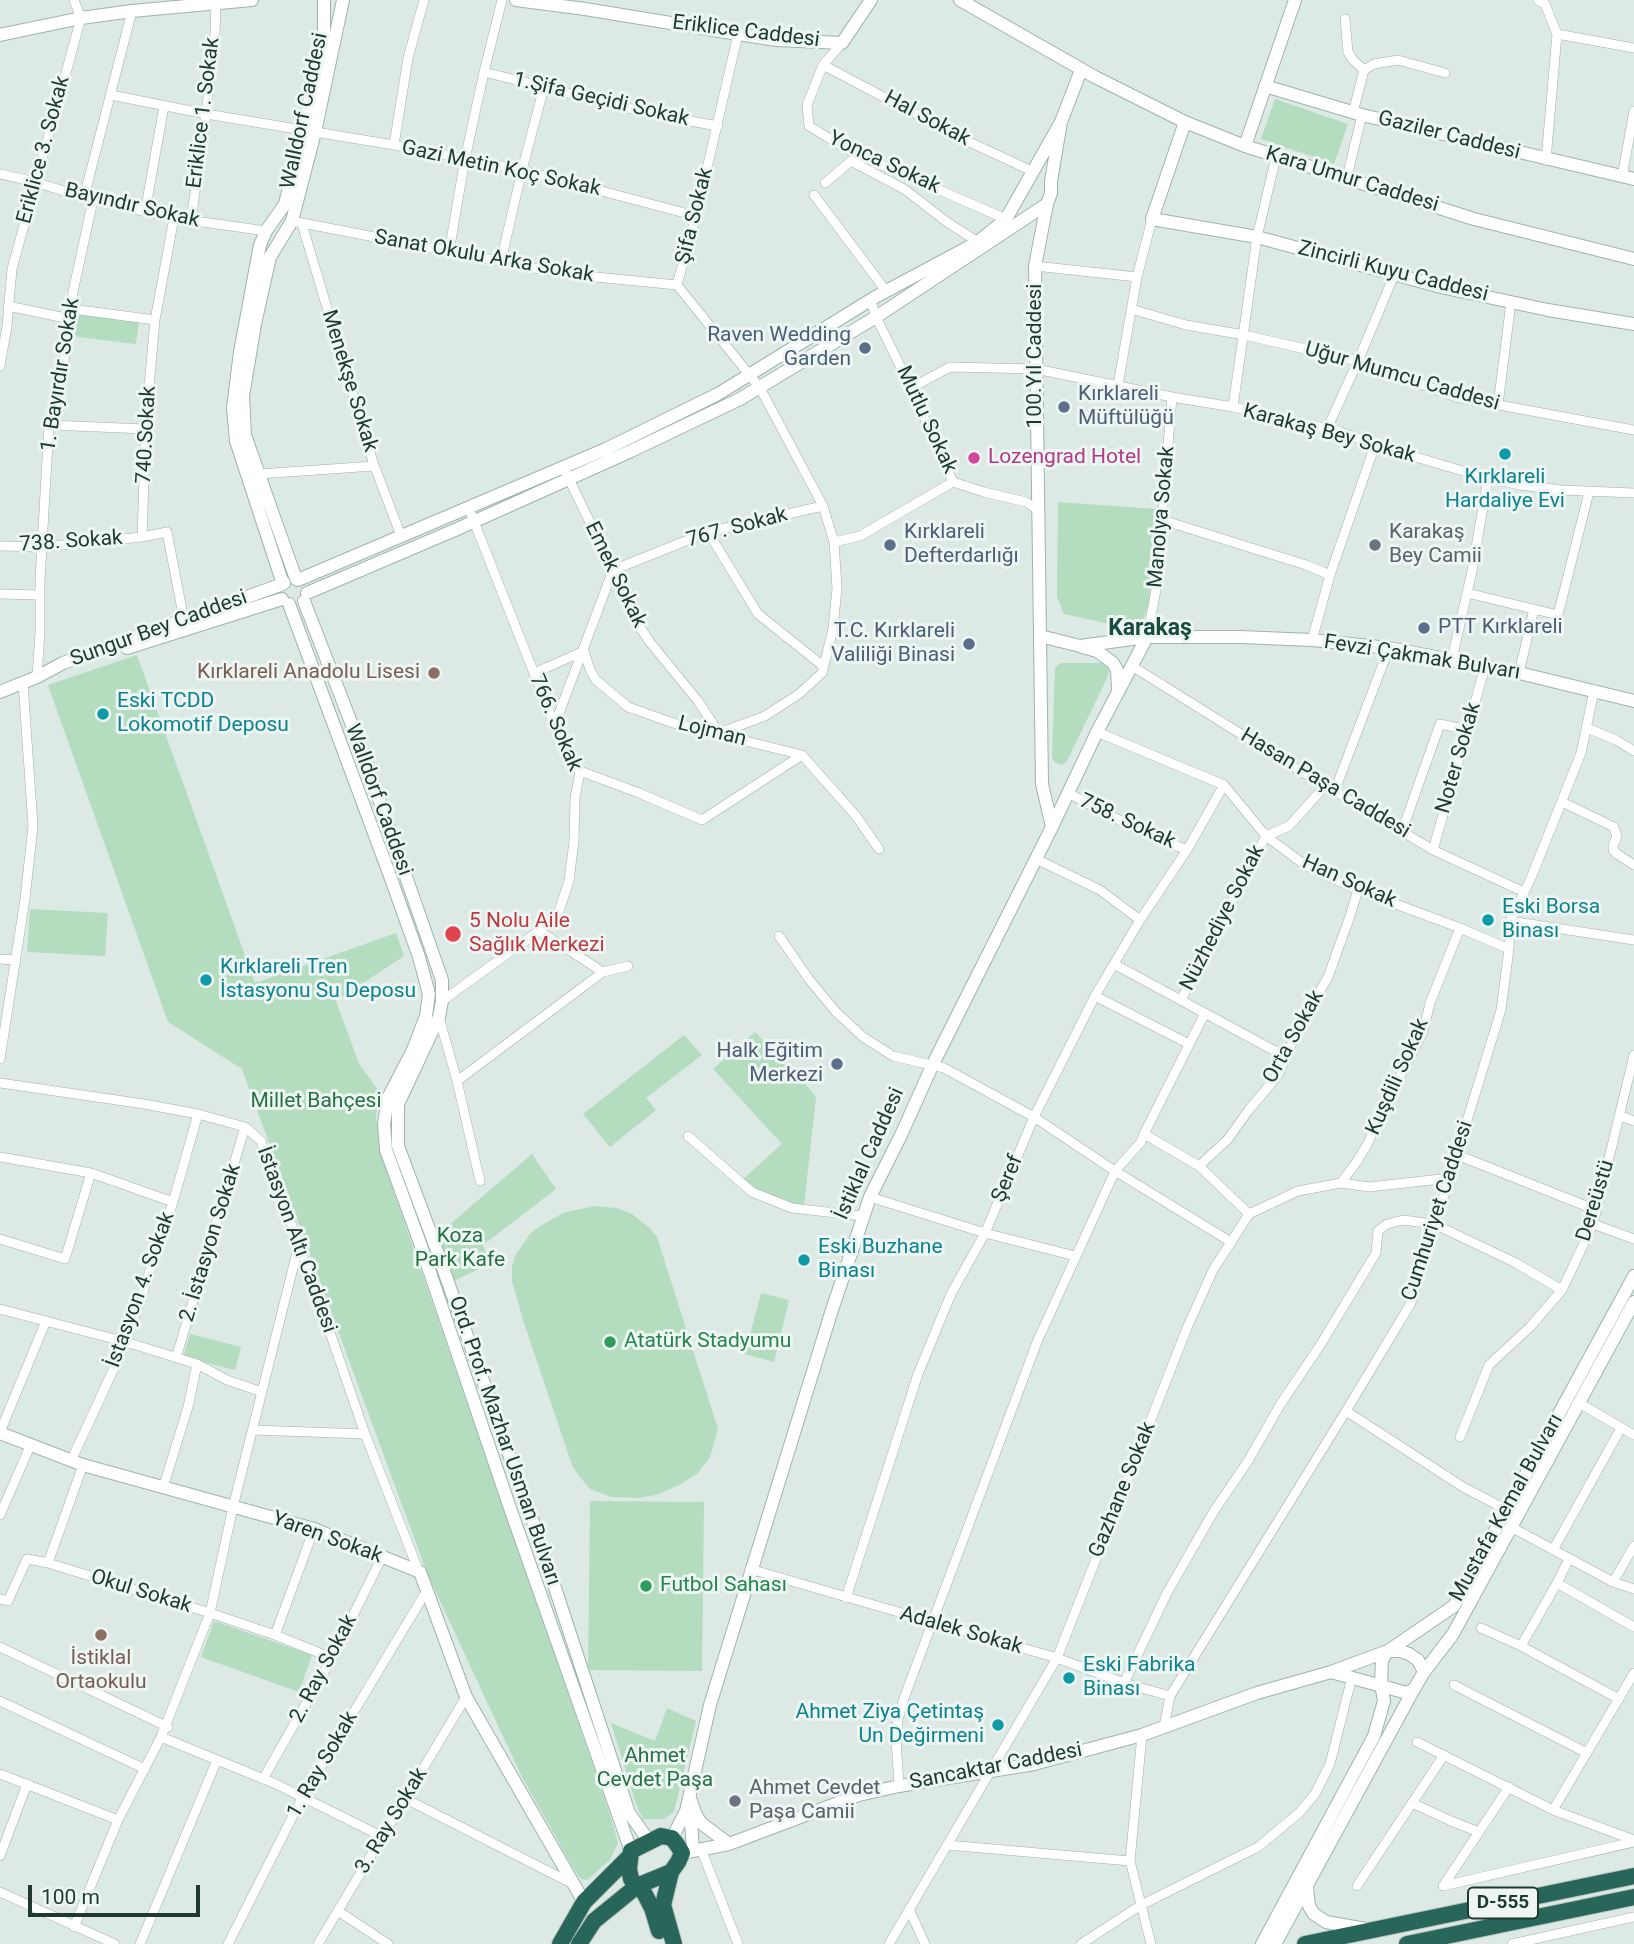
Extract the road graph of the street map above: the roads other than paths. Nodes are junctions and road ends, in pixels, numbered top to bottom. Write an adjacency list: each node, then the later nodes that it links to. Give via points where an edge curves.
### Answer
1 (74, 0): 14 (street)
2 (252, 0): 12 (street)
3 (324, 0): 36 (street, Walldorf Caddesi, via 324,33)
4 (343, 0): 36 (street, Walldorf Caddesi)
5 (424, 0): 37 (street, via 408,58)
6 (502, 0): 24 (street)
7 (516, 0): 16 (street, Eriklice Caddesi)
8 (871, 0): 19 (street, Eriklice Caddesi)
9 (960, 0): 22 (street, Kara Umur Caddesi)
10 (1295, 0): 26 (street)
11 (1538, 0): 17 (street, via 1545,4)
12 (217, 2): 13 (street); 31 (street, Eriklice 1. Sokak)
13 (132, 11): 14 (street); 28 (street, 1. Bayırdır Sokak)
14 (81, 18): 18 (street); 48 (street, Eriklice 3. Sokak)
15 (1345, 19): 23 (street, via 1349,52)
16 (738, 34): 19 (street, Eriklice Caddesi); 35 (street, Şifa Sokak)
17 (1557, 34): 20 (street); 41 (street)
18 (0, 35)
19 (842, 43): 21 (street, Yonca Sokak)
20 (1634, 48)
21 (823, 65): 43 (street, Hal Sokak); 56 (street, Yonca Sokak, via 807,106 809,126 852,152)
22 (1081, 70): 33 (street, 100.Yıl Caddesi); 34 (street, Kara Umur Caddesi)
23 (1364, 70): 25 (street, via 1398,60); 32 (street)
24 (484, 72): 27 (street, 1.Şifa Geçidi Sokak); 40 (street)
25 (1445, 73)
26 (1265, 86): 32 (street, Gaziler Caddesi); 38 (street)
27 (544, 87): 35 (street, 1.Şifa Geçidi Sokak); 42 (street)
28 (111, 95): 29 (street, Gazi Metin Koç Sokak); 51 (street, 1. Bayırdır Sokak)
29 (164, 106): 31 (street, Gazi Metin Koç Sokak); 53 (street)
30 (1634, 111): 46 (street)
31 (206, 114): 36 (street, Gazi Metin Koç Sokak); 58 (street, Eriklice 1. Sokak)
32 (1358, 114): 41 (street, Gaziler Caddesi); 45 (street)
33 (1061, 122): 43 (street, 100.Yıl Caddesi); 47 (street, 100.Yıl Caddesi)
34 (1185, 122): 38 (street, Kara Umur Caddesi); 57 (street)
35 (718, 126): 54 (street, Şifa Sokak)
36 (309, 131): 37 (street, Gazi Metin Koç Sokak); 60 (street, Walldorf Caddesi); 61 (street, Walldorf Caddesi, via 285,204)
37 (394, 145): 40 (street, Gazi Metin Koç Sokak)
38 (1245, 146): 39 (street, Kara Umur Caddesi)
39 (1276, 157): 45 (street, Kara Umur Caddesi); 62 (street, Karakaş Bey Sokak)
40 (465, 159): 42 (street, Gazi Metin Koç Sokak); 65 (street)
41 (1546, 160): 46 (street, Gaziler Caddesi)
42 (522, 170): 54 (street, Gazi Metin Koç Sokak); 67 (street)
43 (1032, 171): 47 (street); 56 (street, Sungur Bey Caddesi)
44 (0, 174): 48 (street, Bayındır Sokak)
45 (1348, 177): 66 (street, Kara Umur Caddesi, via 1474,219)
46 (1628, 178)
47 (1051, 181): 52 (street, 100.Yıl Caddesi)
48 (35, 182): 51 (street, Bayındır Sokak); 70 (street, Eriklice 3. Sokak)
49 (825, 183): 63 (street, via 851,161 904,189)
50 (814, 195): 74 (street)
51 (88, 198): 53 (street, Bayındır Sokak); 78 (street, 1. Bayırdır Sokak)
52 (1047, 204): 59 (street, Sungur Bey Caddesi); 64 (street, 100.Yıl Caddesi)
53 (145, 212): 55 (street, Bayındır Sokak)
54 (696, 216): 73 (street, Şifa Sokak)
55 (174, 218): 58 (street, Bayındır Sokak); 82 (street, 740.Sokak)
56 (1006, 219): 63 (street, Sungur Bey Caddesi)
57 (1152, 219): 62 (street, Zincirli Kuyu Caddesi); 72 (street)
58 (191, 221): 61 (street, Bayındır Sokak)
59 (1020, 221): 64 (street); 80 (street, Sungur Bey Caddesi)
60 (297, 223): 65 (street, Sanat Okulu Arka Sokak); 101 (street, Menekşe Sokak); 102 (street, Walldorf Caddesi, via 270,257 243,396 245,435)
61 (266, 231): 121 (street, Walldorf Caddesi, via 233,408 236,441)
62 (1257, 237): 71 (street, Zincirli Kuyu Caddesi); 85 (street, Karakaş Bey Sokak)
63 (978, 242): 74 (street, Sungur Bey Caddesi)
64 (1040, 244): 68 (street, 100.Yıl Caddesi)
65 (449, 252): 67 (street, Sanat Okulu Arka Sokak)
66 (1634, 259)
67 (501, 261): 73 (street, Sanat Okulu Arka Sokak, via 565,275)
68 (1035, 266): 72 (street); 88 (street, 100.Yıl Caddesi)
69 (0, 268): 70 (street)
70 (12, 269): 77 (street, Eriklice 3. Sokak)
71 (1395, 273): 76 (street, Zincirli Kuyu Caddesi); 86 (street)
72 (1137, 277): 79 (street)
73 (677, 285): 89 (street, Şifa Sokak)
74 (886, 291): 75 (street, Sungur Bey Caddesi)
75 (871, 301): 80 (street); 89 (street, Sungur Bey Caddesi)
76 (1511, 302): 83 (street, Zincirli Kuyu Caddesi); 94 (street)
77 (8, 306): 81 (street); 84 (street, Eriklice 3. Sokak)
78 (72, 309): 81 (street, 1. Bayırdır Sokak); 82 (street)
79 (1131, 309): 85 (street, Uğur Mumcu Caddesi, via 1186,326); 90 (street)
80 (876, 317): 91 (street, Sungur Bey Caddesi); 92 (street, Mutlu Sokak)
81 (70, 319): 96 (street, 1. Bayırdır Sokak)
82 (155, 320): 97 (street, 740.Sokak)
83 (1634, 324)
84 (4, 325): 87 (street, Eriklice 3. Sokak)
85 (1244, 335): 86 (street, Uğur Mumcu Caddesi); 95 (street, Karakaş Bey Sokak)
86 (1358, 361): 94 (street, Uğur Mumcu Caddesi, via 1456,397); 98 (street)
87 (0, 366)
88 (1041, 370): 90 (street); 92 (street, via 950,367); 110 (street, 100.Yıl Caddesi)
89 (749, 376): 91 (street); 103 (street, Sungur Bey Caddesi)
90 (1118, 385): 93 (street)
91 (760, 388): 103 (street, Sungur Bey Caddesi, via 640,447); 108 (street)
92 (911, 388): 105 (street, Mutlu Sokak)
93 (1172, 397): 95 (street); 111 (street, Manolya Sokak)
94 (1498, 405): 99 (street, Uğur Mumcu Caddesi)
95 (1233, 407): 98 (street, Karakaş Bey Sokak)
96 (49, 425): 97 (street); 118 (street, 1. Bayırdır Sokak)
97 (146, 429): 115 (street, 740.Sokak)
98 (1327, 429): 100 (street, Karakaş Bey Sokak)
99 (1634, 430)
100 (1375, 445): 104 (street, Karakaş Bey Sokak); 120 (street)
101 (374, 466): 102 (street); 114 (street, Menekşe Sokak)
102 (259, 474): 121 (street, Walldorf Caddesi)
103 (566, 474): 109 (street, Sungur Bey Caddesi); 112 (street, Sungur Bey Caddesi); 119 (street, Emek Sokak)
104 (1488, 478): 106 (street, Karakaş Bey Sokak); 122 (street)
105 (953, 482): 110 (street, Mutlu Sokak, via 1026,502); 116 (street, via 860,536)
106 (1589, 492): 107 (street, Karakaş Bey Sokak); 127 (street, via 1558,615)
107 (1634, 493)
108 (823, 506): 113 (street, 767. Sokak); 116 (street)
109 (469, 509): 112 (street); 114 (street, Sungur Bey Caddesi)
110 (1038, 510): 129 (street, 100.Yıl Caddesi)
111 (1162, 520): 120 (street); 130 (street, Manolya Sokak)
112 (475, 521): 125 (street, Sungur Bey Caddesi); 139 (street, 766. Sokak)
113 (708, 532): 119 (street, 767. Sokak); 136 (street, via 758,614)
114 (401, 536): 121 (street, Sungur Bey Caddesi)
115 (142, 537): 118 (street, 738. Sokak); 128 (street, via 167,532)
116 (834, 542): 136 (street, via 837,588)
117 (0, 546): 118 (street, 738. Sokak)
118 (43, 547): 124 (street, 1. Bayırdır Sokak)
119 (613, 570): 134 (street); 151 (street, Emek Sokak, via 641,630)
120 (1330, 575): 131 (street)
121 (290, 582): 125 (street, via 305,585); 126 (street, via 281,592); 128 (street, Sungur Bey Caddesi)
122 (1467, 593): 127 (street); 135 (street)
123 (0, 594): 124 (street)
124 (40, 595): 141 (street, 1. Bayırdır Sokak)
125 (305, 597): 126 (street, via 297,605); 184 (street, Walldorf Caddesi, via 442,980)
126 (285, 602): 141 (street, Sungur Bey Caddesi); 216 (street, Walldorf Caddesi, via 386,864 429,994 413,1050 388,1098 384,1124 386,1150)
127 (1534, 609): 140 (street)
128 (184, 620): 141 (street, Sungur Bey Caddesi, via 63,663)
129 (1040, 636): 132 (street, Fevzi Çakmak Bulvarı); 160 (street, 100.Yıl Caddesi, via 1042,784)
130 (1147, 637): 131 (street, Fevzi Çakmak Bulvarı); 132 (street, Fevzi Çakmak Bulvarı); 137 (street, İstiklal Caddesi)
131 (1312, 640): 133 (street, Fevzi Çakmak Bulvarı)
132 (1080, 646): 145 (street, Fevzi Çakmak Bulvarı, via 1113,663)
133 (1389, 648): 135 (street, Fevzi Çakmak Bulvarı); 157 (street)
134 (584, 651): 139 (street); 147 (street); 151 (street, Lojman, via 596,680 628,707)
135 (1452, 659): 138 (street, Fevzi Çakmak Bulvarı)
136 (824, 666): 151 (street, via 799,694 776,709)
137 (1132, 666): 145 (street, İstiklal Caddesi); 156 (street, Hasan Paşa Caddesi)
138 (1485, 667): 140 (street, Fevzi Çakmak Bulvarı); 149 (street, Noter Sokak)
139 (534, 673): 147 (street, 766. Sokak)
140 (1519, 673): 143 (street, Fevzi Çakmak Bulvarı)
141 (37, 677): 142 (street, Sungur Bey Caddesi)
142 (23, 683): 144 (street, Sungur Bey Caddesi); 178 (street, via 33,826)
143 (1594, 691): 146 (street, Fevzi Çakmak Bulvarı); 148 (street, Cumhuriyet Caddesi)
144 (0, 692)
145 (1118, 693): 150 (street, İstiklal Caddesi)
146 (1634, 701)
147 (555, 724): 154 (street, 766. Sokak, via 569,760)
148 (1587, 728): 152 (street); 159 (street, Cumhuriyet Caddesi)
149 (1468, 730): 161 (street, via 1440,724); 165 (street, Noter Sokak)
150 (1097, 732): 155 (street, Han Sokak); 158 (street, İstiklal Caddesi)
151 (719, 733): 153 (street, Lojman)
152 (1634, 751)
153 (802, 755): 154 (street, via 702,820); 163 (street)
154 (580, 771): 173 (street, 766. Sokak, via 569,881 559,911)
155 (1224, 785): 162 (street, Han Sokak); 164 (street, Şeref)
156 (1325, 785): 157 (street, Hasan Paşa Caddesi); 162 (street, via 1289,826)
157 (1335, 790): 161 (street, Hasan Paşa Caddesi)
158 (1068, 793): 160 (street, İstiklal Caddesi); 164 (street, 758. Sokak)
159 (1562, 802): 167 (street, via 1615,827 1618,836 1613,850); 169 (street, Cumhuriyet Caddesi)
160 (1052, 827): 166 (street, İstiklal Caddesi)
161 (1402, 831): 165 (street, Hasan Paşa Caddesi)
162 (1266, 836): 168 (street, Han Sokak, via 1306,866); 183 (street, Nüzhediye Sokak)
163 (879, 849)
164 (1187, 850): 170 (street, Şeref)
165 (1433, 850): 169 (street, Hasan Paşa Caddesi)
166 (1036, 859): 170 (street, via 1100,890); 191 (street, İstiklal Caddesi)
167 (1634, 864)
168 (1358, 890): 172 (street, Han Sokak); 189 (street, Orta Sokak, via 1328,977)
169 (1524, 892): 171 (street, Cumhuriyet Caddesi)
170 (1140, 920): 179 (street, Şeref)
171 (1510, 921): 175 (street); 176 (street, Cumhuriyet Caddesi)
172 (1461, 928): 176 (street, Han Sokak); 208 (street, Kuşdili Sokak, via 1423,1032 1368,1143)
173 (538, 931): 181 (street); 184 (street, 766. Sokak)
174 (779, 936): 191 (street, via 836,1012 863,1037 893,1056)
175 (1634, 940)
176 (1509, 949): 201 (street, Cumhuriyet Caddesi, via 1501,1010)
177 (0, 959): 178 (street)
178 (16, 960): 190 (street)
179 (1114, 964): 182 (street, Şeref); 183 (street)
180 (628, 966): 181 (street)
181 (603, 972): 192 (street)
182 (1095, 996): 187 (street); 196 (street, Şeref)
183 (1181, 1000): 185 (street)
184 (442, 1001): 186 (street, Ord. Prof. Mazhar Usman Bulvarı)
185 (1205, 1013): 187 (street, Nüzhediye Sokak); 189 (street)
186 (439, 1017): 192 (street); 307 (street, Ord. Prof. Mazhar Usman Bulvarı, via 398,1104 398,1146 537,1533 629,1813)
187 (1189, 1044): 199 (street, Nüzhediye Sokak)
188 (1634, 1055): 195 (street, Dereüstü)
189 (1286, 1057): 203 (street, Orta Sokak, via 1278,1075 1228,1139)
190 (0, 1059)
191 (932, 1066): 196 (street, via 944,1068); 209 (street, İstiklal Caddesi)
192 (457, 1081): 207 (street)
193 (0, 1083): 194 (street, İstasyon Altı Caddesi)
194 (198, 1114): 198 (street, İstasyon Altı Caddesi); 210 (street, İstasyon 4. Sokak)
195 (1620, 1116): 197 (street); 211 (street, Dereüstü)
196 (1034, 1117): 204 (street); 217 (street, Şeref)
197 (1634, 1121)
198 (245, 1127): 221 (street, İstasyon Altı Caddesi, via 261,1141); 229 (street, 2. İstasyon Sokak)
199 (1144, 1134): 203 (street); 204 (street, Nüzhediye Sokak)
200 (688, 1136): 213 (street, via 752,1192 792,1208)
201 (1455, 1154): 206 (street, Cumhuriyet Caddesi); 211 (street)
202 (0, 1157): 205 (street)
203 (1199, 1166): 212 (street)
204 (1115, 1171): 220 (street); 222 (street, Nüzhediye Sokak)
205 (91, 1173): 210 (street); 218 (street, via 65,1259)
206 (1450, 1178): 208 (street, via 1369,1187); 214 (street, Cumhuriyet Caddesi)
207 (480, 1181)
208 (1341, 1183): 212 (street, via 1298,1191)
209 (870, 1197): 213 (street, İstiklal Caddesi); 217 (street)
210 (173, 1202): 228 (street, İstasyon 4. Sokak)
211 (1596, 1210): 215 (street, Dereüstü)
212 (1249, 1214): 220 (street, Gazhane Sokak)
213 (863, 1216): 253 (street, İstiklal Caddesi)
214 (1434, 1224): 224 (street); 233 (street, Cumhuriyet Caddesi, via 1410,1303); 275 (street, via 1403,1220 1378,1231 1376,1253 1214,1511 1167,1593)
215 (1593, 1224): 219 (street); 224 (street, Dereüstü)
216 (414, 1229): 312 (street, Ord. Prof. Mazhar Usman Bulvarı)
217 (985, 1233): 222 (street); 259 (street, Şeref, via 951,1294 918,1374)
218 (0, 1239)
219 (1634, 1239)
220 (1231, 1242): 270 (street, Gazhane Sokak, via 1187,1328)
221 (299, 1244): 231 (street); 237 (street, İstasyon Altı Caddesi)
222 (1075, 1256): 262 (street, Nüzhediye Sokak, via 1037,1342)
223 (1634, 1276): 244 (street, Mustafa Kemal Bulvarı)
224 (1562, 1290): 239 (street, Dereüstü, via 1489,1365)
225 (1634, 1302): 232 (street, Mustafa Kemal Bulvarı)
226 (0, 1309): 227 (street)
227 (46, 1321): 228 (street); 236 (street)
228 (126, 1342): 229 (street); 241 (street, İstasyon 4. Sokak)
229 (176, 1358): 230 (street)
230 (197, 1364): 231 (street); 242 (street)
231 (262, 1392): 235 (street)
232 (1579, 1403): 234 (street); 246 (street, Mustafa Kemal Bulvarı)
233 (1346, 1412): 244 (street); 279 (street, Cumhuriyet Caddesi)
234 (1621, 1428): 238 (street); 249 (street)
235 (253, 1430): 237 (street); 243 (street)
236 (0, 1433): 240 (street, Yaren Sokak)
237 (365, 1434): 254 (street, İstasyon Altı Caddesi)
238 (1634, 1435)
239 (1460, 1437)
240 (31, 1444): 241 (street, Yaren Sokak); 245 (street)
241 (77, 1463): 242 (street, Yaren Sokak); 252 (street)
242 (163, 1488): 243 (street, Yaren Sokak)
243 (233, 1507): 247 (street, Yaren Sokak); 261 (street)
244 (1507, 1510): 268 (street, Mustafa Kemal Bulvarı, via 1454,1606)
245 (0, 1516)
246 (1511, 1527): 249 (street); 272 (street, Mustafa Kemal Bulvarı, via 1453,1634)
247 (314, 1529): 250 (street, Yaren Sokak); 265 (street)
248 (1634, 1546): 255 (street)
249 (1553, 1550): 251 (street)
250 (382, 1557): 254 (street, Yaren Sokak); 269 (street, 2. Ray Sokak)
251 (1569, 1559): 255 (street); 256 (street)
252 (48, 1563): 260 (street, via 27,1559 8,1601); 261 (street, Okul Sokak)
253 (750, 1569): 259 (street, Adalek Sokak); 299 (street, İstiklal Caddesi, via 710,1705)
254 (419, 1573): 258 (street, İstasyon Altı Caddesi)
255 (1613, 1582): 257 (street)
256 (1557, 1583): 263 (street); 266 (street)
257 (1634, 1589)
258 (427, 1590): 280 (street, İstasyon Altı Caddesi); 298 (street, 1. Ray Sokak)
259 (846, 1598): 262 (street, Adalek Sokak)
260 (0, 1599)
261 (210, 1614): 265 (street, Okul Sokak); 283 (street)
262 (933, 1623): 270 (street, Adalek Sokak); 296 (street, Nüzhediye Sokak, via 898,1720)
263 (1634, 1627)
264 (1481, 1628): 266 (street)
265 (275, 1635): 269 (street, Okul Sokak)
266 (1521, 1646): 281 (street)
267 (0, 1647): 283 (street)
268 (1388, 1651): 271 (street, Mustafa Kemal Bulvarı); 272 (street, via 1409,1654); 276 (street, via 1382,1660)
269 (332, 1658): 294 (street, 2. Ray Sokak)
270 (1056, 1658): 275 (street, Adalek Sokak); 292 (street, Gazhane Sokak)
271 (1331, 1672): 274 (street); 284 (street, Sancaktar Caddesi)
272 (1424, 1672): 278 (street, Mustafa Kemal Bulvarı)
273 (1634, 1673): 281 (street)
274 (1352, 1677): 276 (street); 324 (street, via 1330,1765 1299,1812 1258,1847)
275 (1124, 1683): 279 (street, Adalek Sokak)
276 (1381, 1684): 278 (street, via 1407,1693); 345 (street, via 1384,1701 1374,1736)
277 (1454, 1685): 288 (street)
278 (1414, 1689): 317 (street, Mustafa Kemal Bulvarı)
279 (1170, 1696): 284 (street, Cumhuriyet Caddesi)
280 (466, 1697): 300 (street, 3. Ray Sokak); 318 (street, İstasyon Altı Caddesi)
281 (1619, 1699): 288 (street)
282 (0, 1701): 291 (street)
283 (167, 1726): 286 (street)
284 (1164, 1727): 285 (street, Sancaktar Caddesi)
285 (1142, 1735): 292 (street, Sancaktar Caddesi); 314 (street)
286 (161, 1737): 290 (street); 291 (street)
287 (1417, 1742): 289 (street)
288 (1587, 1753): 302 (street)
289 (1444, 1755): 297 (street); 301 (street)
290 (218, 1760): 294 (street); 332 (street)
291 (145, 1769): 303 (street)
292 (989, 1772): 296 (street, Sancaktar Caddesi); 310 (street, Gazhane Sokak)
293 (0, 1774): 295 (street)
294 (263, 1779): 298 (street)
295 (27, 1784): 303 (street); 313 (street)
296 (899, 1786): 309 (street, Sancaktar Caddesi)
297 (1508, 1787): 302 (street); 304 (street)
298 (302, 1798): 305 (street); 333 (street, 1. Ray Sokak)
299 (690, 1798): 306 (street); 309 (street, via 701,1823); 311 (street)
300 (406, 1799): 305 (street, 3. Ray Sokak); 318 (street)
301 (1412, 1803): 304 (street); 319 (street)
302 (1553, 1810): 308 (street)
303 (118, 1820): 328 (street)
304 (1479, 1832): 308 (street, via 1443,1886)
305 (383, 1837): 326 (street, 3. Ray Sokak)
306 (672, 1838): 307 (highway); 311 (highway)
307 (649, 1841): 312 (highway)
308 (1634, 1841)
309 (729, 1844): 311 (street, Sancaktar Caddesi)
310 (947, 1845): 314 (street); 325 (street, Gazhane Sokak)
311 (692, 1851): 315 (highway); 340 (street)
312 (631, 1854): 320 (highway, via 631,1879); 323 (highway)
313 (0, 1856)
314 (1130, 1861): 324 (street)
315 (671, 1872): 320 (highway); 339 (highway, via 663,1905)
316 (1634, 1876): 329 (highway, D-555)
317 (1308, 1884): 329 (street, via 1309,1906 1325,1922); 346 (street, Mustafa Kemal Bulvarı)
318 (576, 1886): 323 (street, İstasyon Altı Caddesi)
319 (1357, 1886)
320 (641, 1890): 337 (highway, via 594,1921); 338 (highway)
321 (0, 1892): 328 (street)
322 (1634, 1897): 348 (highway, D-555)
323 (584, 1902): 336 (highway)
324 (1141, 1905): 343 (street); 344 (street)
325 (909, 1909): 341 (street, Gazhane Sokak); 342 (street)
326 (338, 1911): 334 (street, 3. Ray Sokak); 335 (street)
327 (1634, 1917): 330 (street)
328 (74, 1927): 331 (street)
329 (1372, 1930): 347 (highway)
330 (1540, 1941): 349 (street)
331 (109, 1943)
332 (140, 1944)
333 (228, 1944)
334 (318, 1944)
335 (388, 1944)
336 (560, 1944)
337 (579, 1944)
338 (663, 1944)
339 (674, 1944)
340 (738, 1944)
341 (889, 1944)
342 (925, 1944)
343 (1081, 1944)
344 (1151, 1944)
345 (1262, 1944)
346 (1275, 1944)
347 (1305, 1944)
348 (1407, 1944)
349 (1517, 1944)

